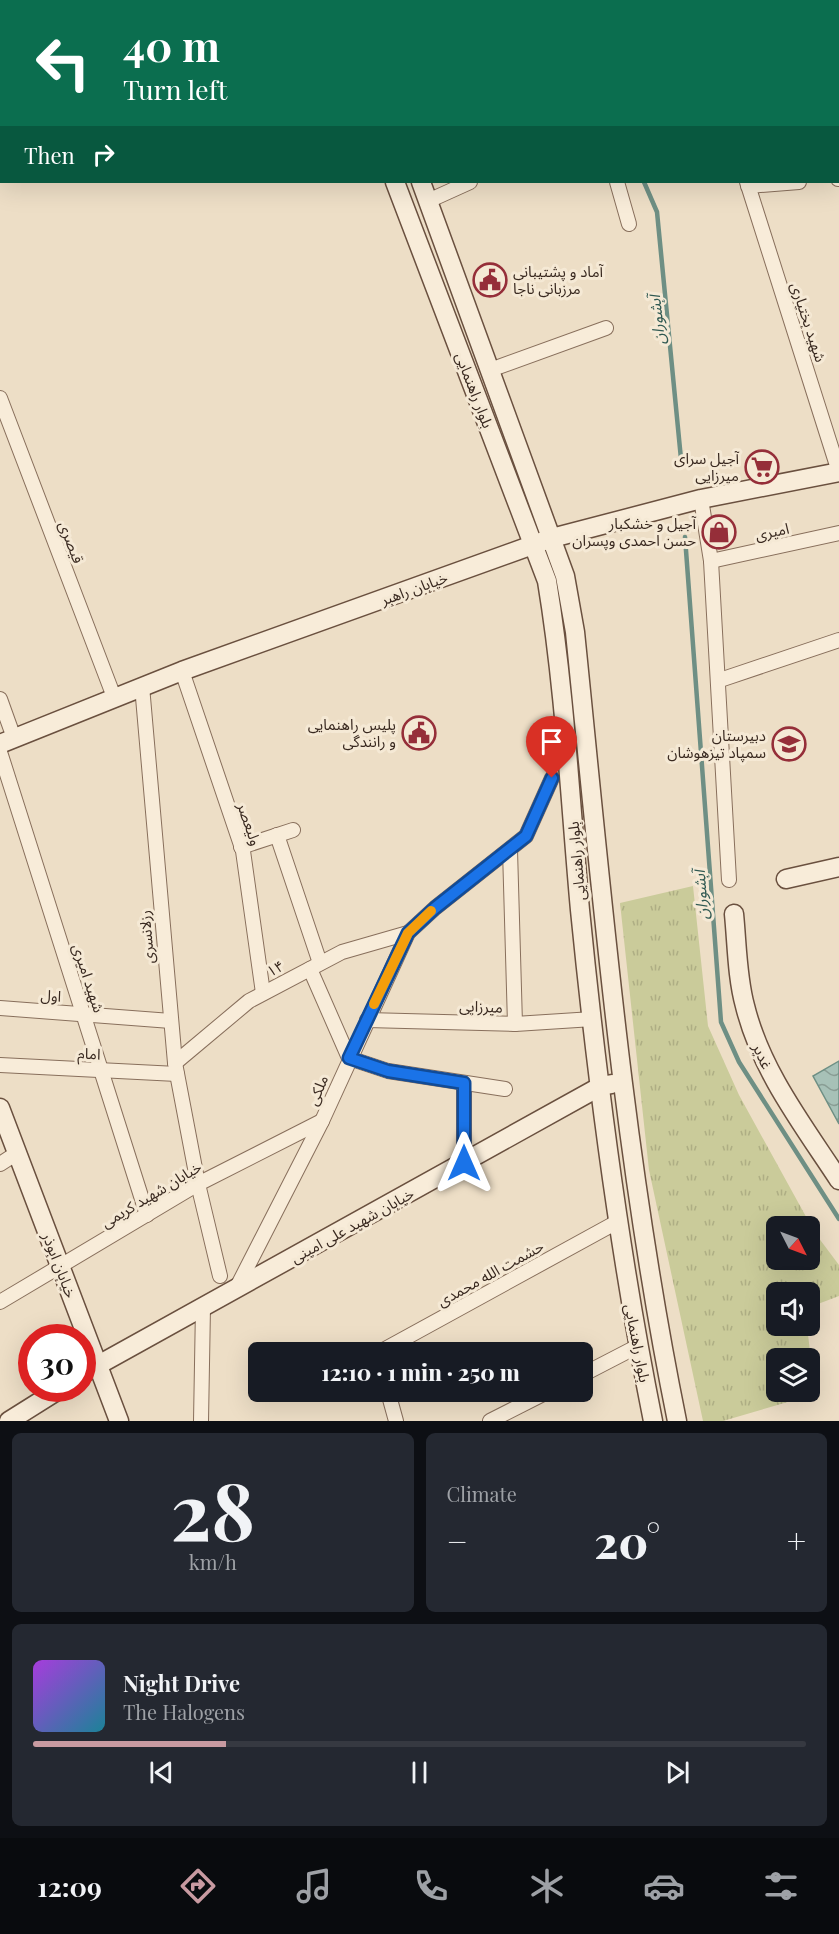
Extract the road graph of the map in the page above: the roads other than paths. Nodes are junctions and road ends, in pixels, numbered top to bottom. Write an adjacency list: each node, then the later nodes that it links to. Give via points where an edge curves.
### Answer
1 (395, 183): 17 (main road, بلوار راهنمایی)
2 (421, 183): 7 (main road, بلوار راهنمایی)
3 (468, 183): 7 (street)
4 (617, 183): 8 (street)
5 (774, 183): 6 (street)
6 (748, 184): 13 (street, شهید بختیاری)
7 (428, 201): 10 (main road, بلوار راهنمایی)
8 (629, 224)
9 (606, 328): 10 (street)
10 (490, 370): 16 (main road, بلوار راهنمایی)
11 (0, 398): 12 (street, قیصری)
12 (5, 428): 23 (street, قیصری)
13 (839, 472): 14 (main road, خیابان راهبر)
14 (701, 499): 16 (main road, خیابان راهبر); 18 (street)
15 (839, 534): 18 (street, امیری)
16 (552, 538): 17 (main road, خیابان راهبر); 49 (main road, بلوار راهنمایی, via 565,576 575,632)
17 (534, 545): 20 (main road, خیابان راهبر); 42 (main road, بلوار راهنمایی, via 547,581 558,650)
18 (711, 561): 21 (street)
19 (839, 640): 21 (street)
20 (182, 671): 22 (main road, خیابان راهبر); 30 (street, ولیعصر)
21 (720, 680): 34 (street)
22 (142, 686): 23 (main road, خیابان راهبر); 43 (street, رزلانسری)
23 (114, 697): 25 (main road, خیابان راهبر)
24 (0, 699): 25 (street)
25 (7, 741)
26 (0, 752): 40 (street, شهید امیری)
27 (552, 778): 31 (street, ملکی, via 526,836)
28 (293, 830): 29 (street)
29 (277, 835): 30 (street); 37 (street)
30 (241, 847): 38 (street, ولیعصر)
31 (510, 850): 36 (street, ملکی); 44 (street)
32 (839, 867): 33 (main road)
33 (786, 879)
34 (729, 880)
35 (734, 914): 58 (main road, غدیر, via 744,1004 756,1043 776,1084)
36 (408, 933): 37 (street, ۱۴, via 342,952); 41 (street, ملکی)
37 (315, 966): 38 (street, ۱۴); 45 (street)
38 (263, 993): 47 (street, ۱۴, via 249,1000)
39 (0, 1008): 40 (street, اول)
40 (83, 1014): 43 (street, اول); 48 (street, شهید امیری)
41 (367, 1020): 44 (street, میرزایی); 45 (street, ملکی)
42 (593, 1020): 44 (street, میرزایی); 51 (main road, بلوار راهنمایی)
43 (171, 1021): 47 (street, رزلانسری)
44 (515, 1024)
45 (349, 1058): 50 (street, via 388,1071); 54 (street, ملکی)
46 (0, 1065): 48 (street, امام)
47 (176, 1069): 48 (street, امام); 59 (street, رزلانسری)
48 (101, 1070): 60 (street, شهید امیری)
49 (623, 1081): 51 (main road, خیابان شهید علی امینی); 82 (main road, بلوار راهنمایی, via 642,1234)
50 (464, 1083): 52 (street); 56 (street)
51 (601, 1086): 56 (main road, خیابان شهید علی امینی); 61 (main road, بلوار راهنمایی)
52 (505, 1089)
53 (0, 1108): 55 (main road, خیابان ابوذر)
54 (322, 1120): 59 (street, خیابان شهید کریمی); 64 (street, ملکی)
55 (17, 1153): 57 (street); 62 (main road, خیابان ابوذر)
56 (464, 1163): 64 (main road, خیابان شهید علی امینی)
57 (0, 1164)
58 (839, 1180)
59 (198, 1184): 60 (street, خیابان شهید کریمی); 63 (street, رزلانسری)
60 (147, 1215): 62 (street, خیابان شهید کریمی)
61 (617, 1221): 68 (street, حشمت الله محمدی); 69 (main road, بلوار راهنمایی)
62 (60, 1267): 65 (street, خیابان شهید کریمی); 67 (main road, خیابان ابوذر)
63 (220, 1276)
64 (236, 1289): 66 (main road, خیابان شهید علی امینی)
65 (0, 1302)
66 (203, 1307): 70 (main road, خیابان شهید علی امینی); 78 (street)
67 (77, 1324)
68 (398, 1342)
69 (638, 1346): 71 (street); 81 (main road, بلوار راهنمایی)
70 (96, 1367)
71 (593, 1368)
72 (96, 1381): 77 (main road, خیابان ابوذر)
73 (39, 1402): 76 (main road)
74 (391, 1402): 79 (street)
75 (527, 1402): 80 (street)
76 (9, 1421)
77 (119, 1421)
78 (201, 1421)
79 (396, 1421)
80 (489, 1421)
81 (653, 1421)
82 (677, 1421)

